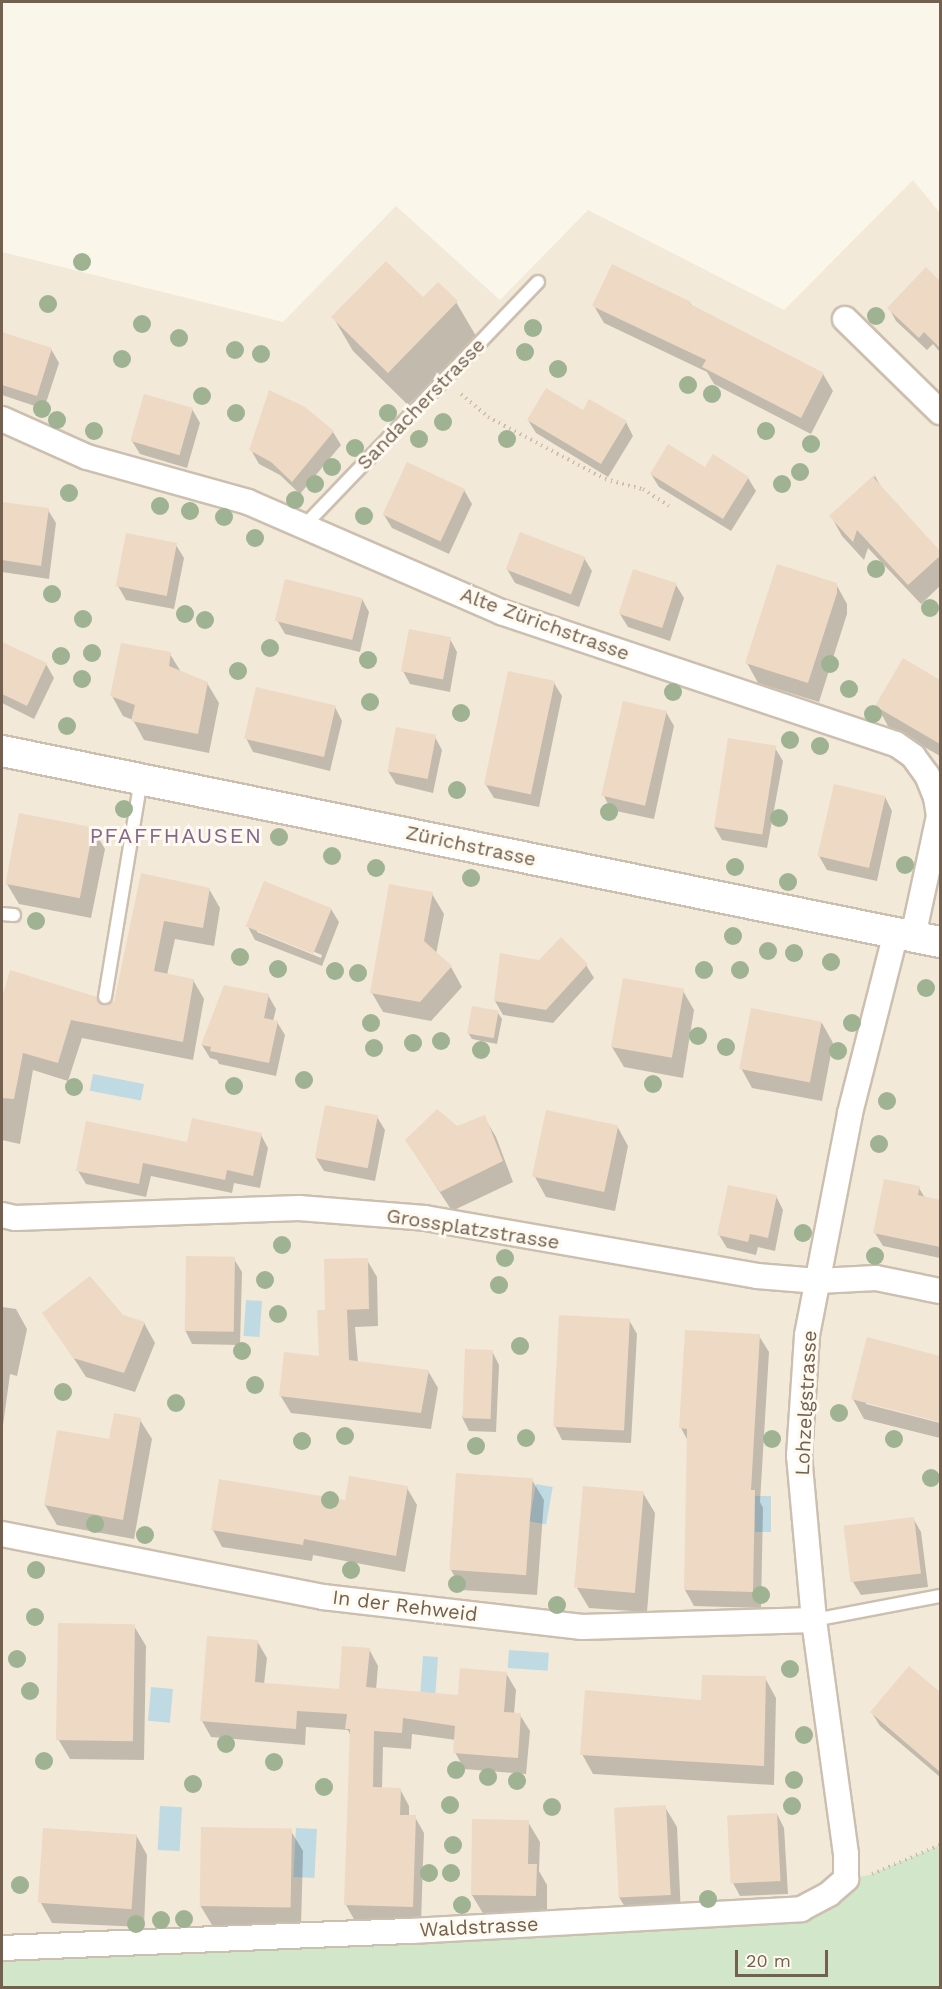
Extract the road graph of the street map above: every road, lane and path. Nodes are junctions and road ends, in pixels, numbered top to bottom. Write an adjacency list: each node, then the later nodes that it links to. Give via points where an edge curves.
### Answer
1 (538, 282): 3 (lane, Sandacherstrasse)
2 (845, 319): 4 (street)
3 (445, 379): 6 (path, via 488,417 605,479 644,489); 7 (lane, Sandacherstrasse)
4 (940, 412)
5 (2, 419): 7 (street, Alte Zürichstrasse, via 87,457 248,502)
6 (669, 506)
7 (304, 526): 12 (street, Alte Zürichstrasse, via 501,612 896,744 913,756 927,775 939,816)
8 (2, 752): 9 (street, Zürichstrasse)
9 (141, 778): 12 (street, Zürichstrasse); 13 (lane)
10 (2, 914): 11 (lane)
11 (15, 915)
12 (917, 937): 15 (street, Lohzelgstrasse, via 850,1113)
13 (105, 998)
14 (2, 1215): 15 (street, Grossplatzstrasse, via 15,1218 299,1208 425,1218 757,1276)
15 (818, 1281): 16 (street, Grossplatzstrasse, via 876,1278); 19 (street, Lohzelgstrasse, via 807,1335 799,1456)
16 (940, 1291)
17 (2, 1534): 19 (street, In der Rehweid, via 323,1597 582,1627)
18 (940, 1596): 19 (lane)
19 (814, 1620): 21 (street, Lohzelgstrasse, via 846,1854)
20 (940, 1845): 21 (path, via 869,1875)
21 (846, 1879): 22 (street, Waldstrasse, via 829,1894 801,1909)
22 (2, 1948)

